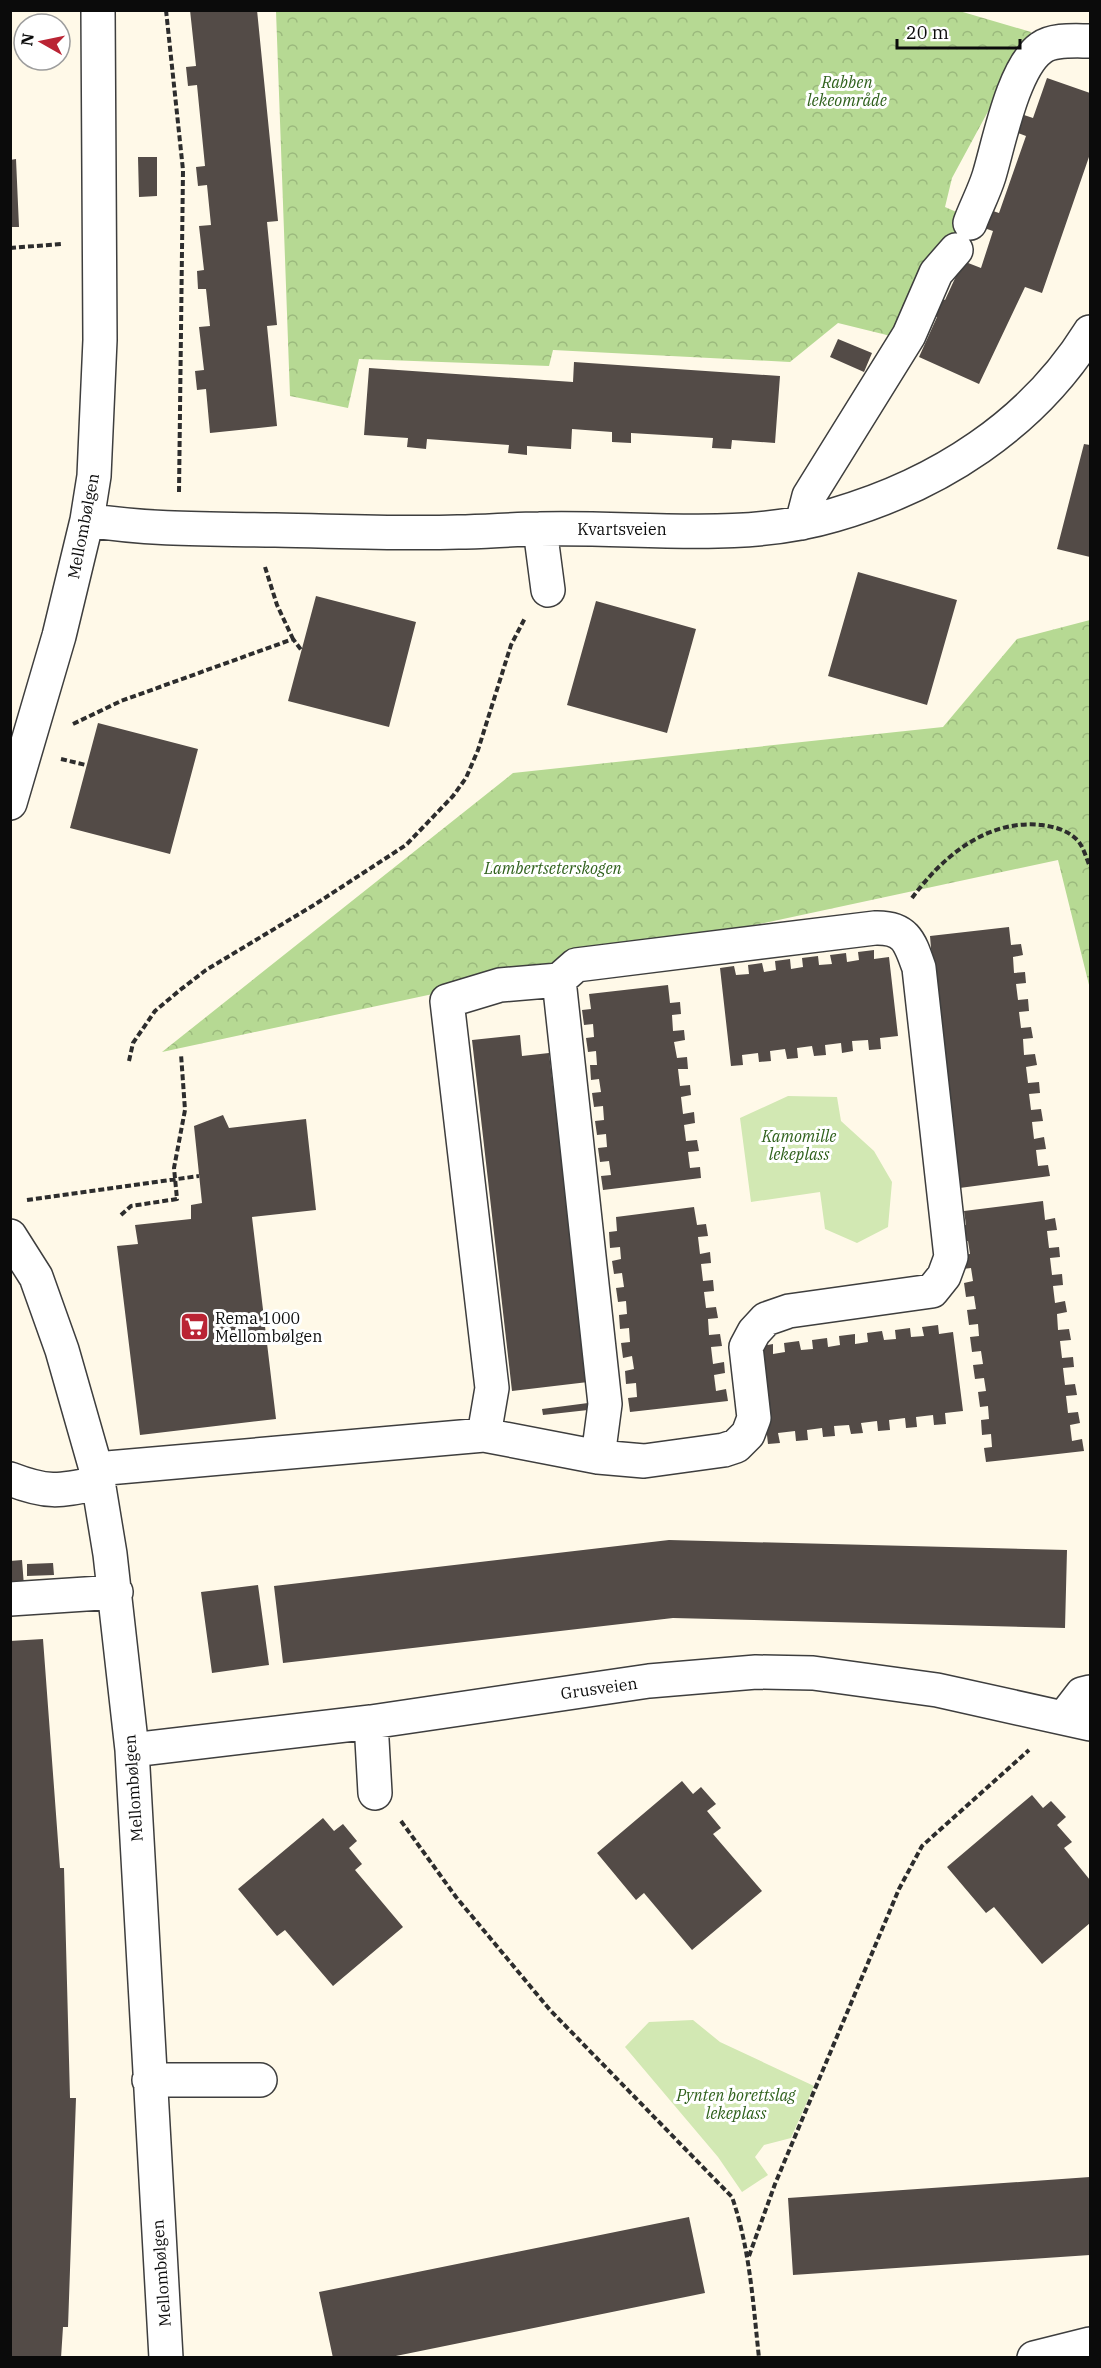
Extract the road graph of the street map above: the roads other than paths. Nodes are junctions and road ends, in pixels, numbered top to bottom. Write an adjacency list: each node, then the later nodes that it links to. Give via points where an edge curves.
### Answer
1 (98, 10): 4 (street, Mellombølgen, via 100,340 94,476)
2 (1090, 41): 5 (street, via 1042,47 1029,60 1013,94 988,178 963,236 936,273 909,335 809,496)
3 (1090, 332): 5 (street, Kvartsveien, via 1044,393 992,441 918,485)
4 (87, 520): 6 (street, Kvartsveien, via 134,527 261,530); 8 (street, Mellombølgen, via 59,636)
5 (802, 523): 6 (street, Kvartsveien, via 746,530)
6 (540, 529): 7 (street)
7 (548, 590)
8 (10, 803)
9 (558, 980): 11 (street, via 500,984 447,1001 492,1388); 12 (street, via 605,1404); 12 (street, via 576,965 587,963 891,927 907,939 919,968 951,1257 944,1276 932,1291 789,1311 766,1319 746,1347 754,1418 748,1434 736,1446 714,1453 644,1461)
10 (10, 1236): 13 (street, Mellombølgen, via 36,1277 50,1314)
11 (484, 1435): 12 (street); 13 (street)
12 (598, 1457)
13 (97, 1476): 14 (street, via 44,1498 39,1490); 15 (street, Mellombølgen)
14 (10, 1479)
15 (116, 1592): 16 (street); 20 (street, Mellombølgen)
16 (10, 1599)
17 (1090, 1692): 18 (street, via 1082,1694)
18 (1072, 1718): 19 (street, Grusveien, via 937,1690 813,1673 756,1672 637,1683)
19 (371, 1722): 20 (street, Grusveien); 21 (street)
20 (132, 1749): 22 (street, Mellombølgen)
21 (375, 1792)
22 (149, 2080): 23 (street); 25 (street, Mellombølgen)
23 (260, 2080)
24 (1090, 2344): 26 (street)
25 (166, 2358)
26 (1034, 2358)

